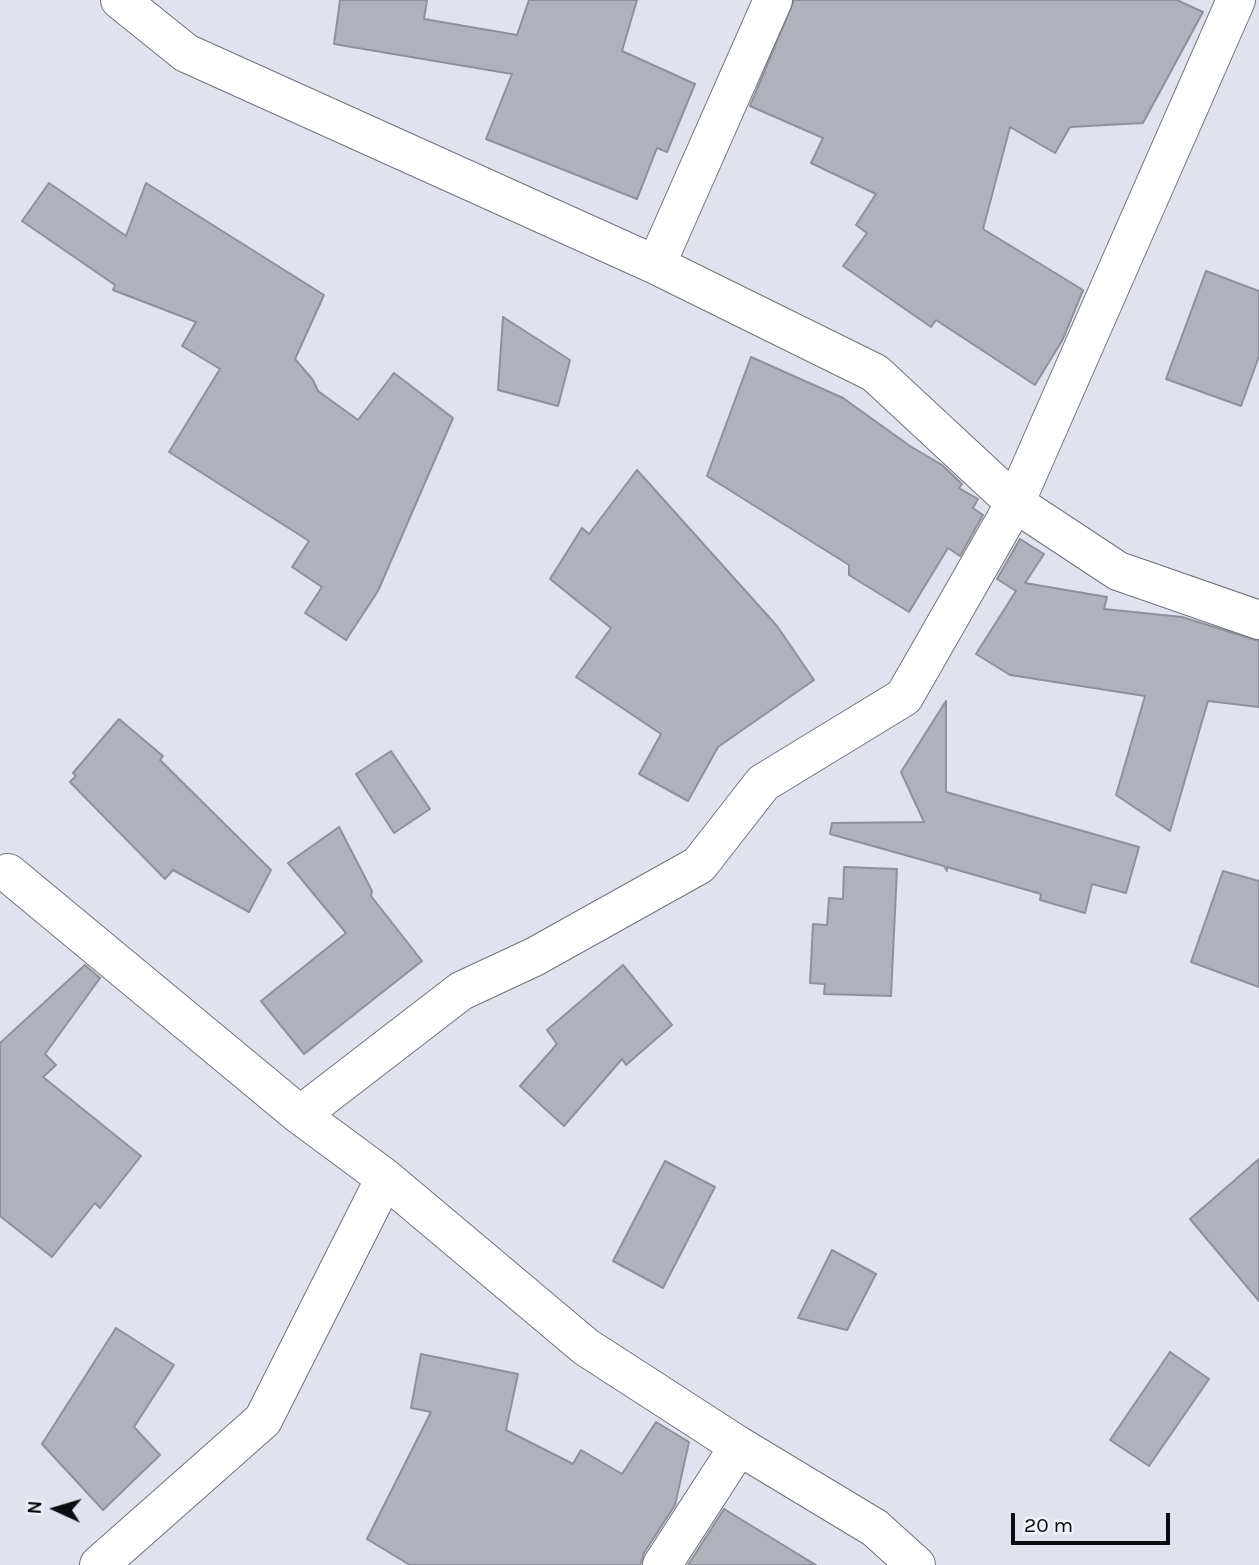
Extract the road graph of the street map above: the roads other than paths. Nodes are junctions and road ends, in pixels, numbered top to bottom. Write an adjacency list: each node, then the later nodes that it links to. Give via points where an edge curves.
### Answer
1 (120, 0): 4 (street, via 186,53)
2 (773, 0): 4 (street)
3 (1236, 0): 5 (street)
4 (656, 265): 5 (street, via 875,373)
5 (1015, 503): 6 (street, via 1118,571); 8 (street, via 904,697 763,783 699,864 534,957 461,991)
6 (1259, 620)
7 (8, 873): 8 (street)
8 (300, 1115): 9 (street)
9 (385, 1178): 10 (street, via 586,1347); 11 (street, via 263,1420)
10 (739, 1446): 12 (street); 13 (street, via 875,1528)
11 (99, 1565)
12 (662, 1565)
13 (916, 1565)

